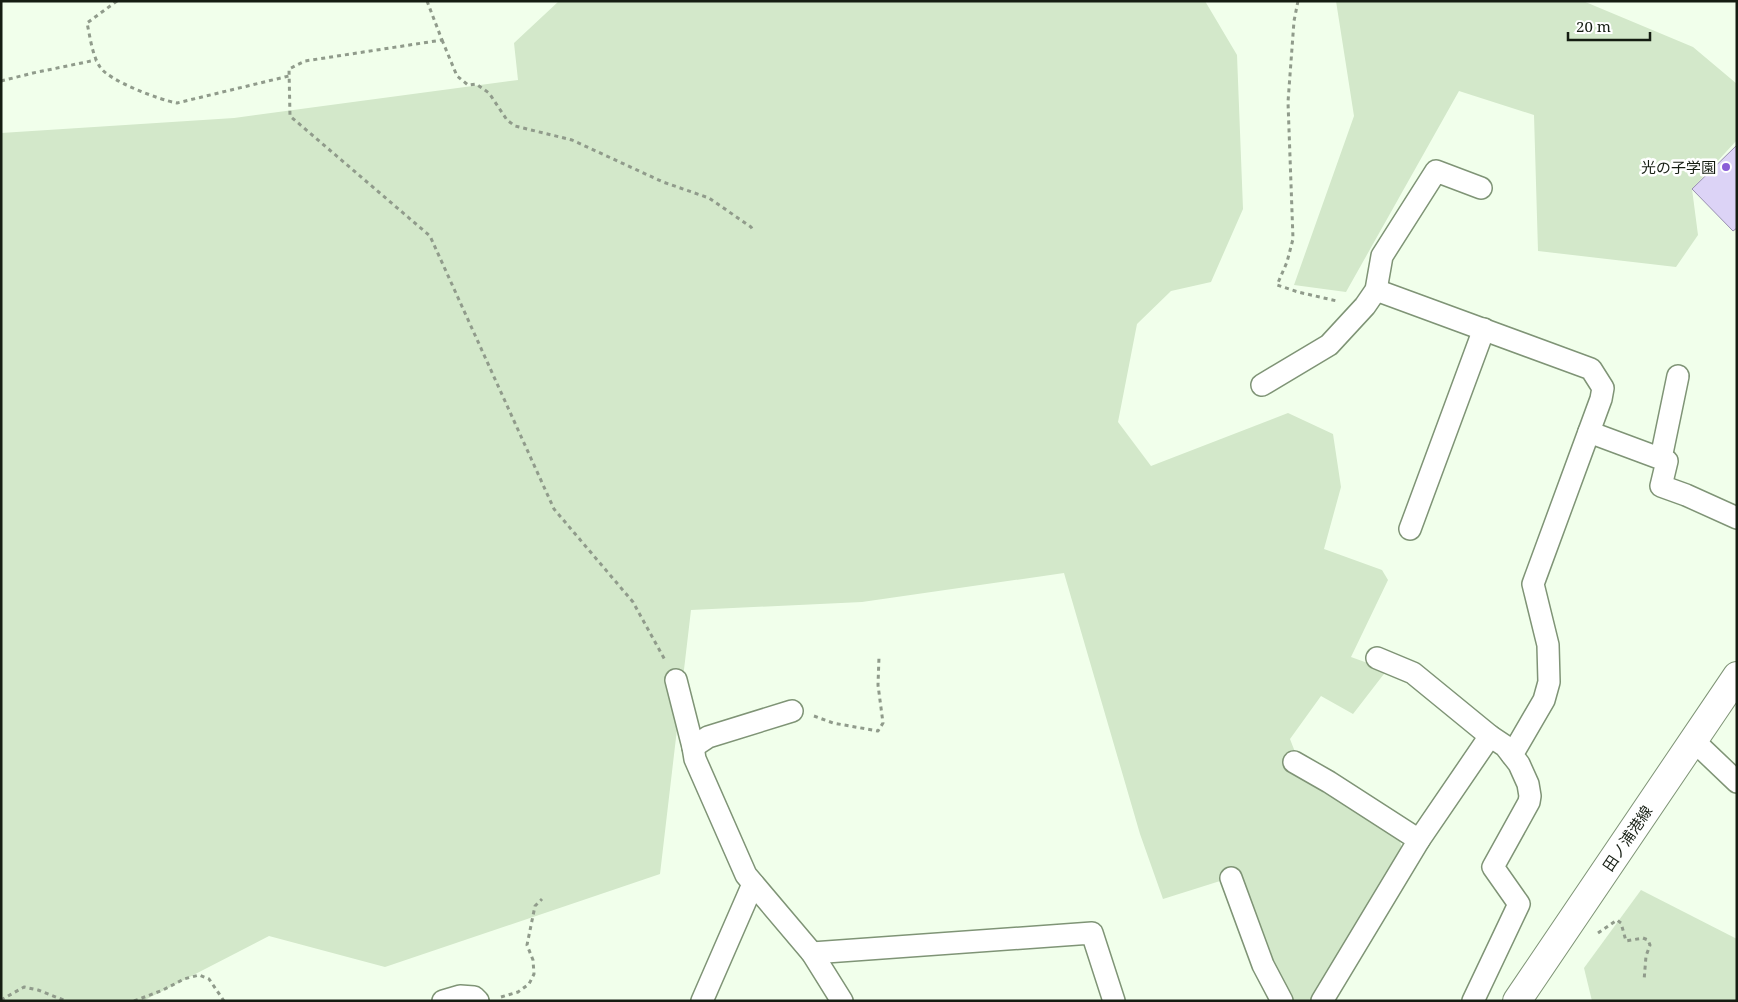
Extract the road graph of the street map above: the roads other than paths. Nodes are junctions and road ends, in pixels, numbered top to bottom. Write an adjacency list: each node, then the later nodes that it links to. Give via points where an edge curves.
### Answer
1 (1482, 188): 2 (street, via 1436,171 1382,256)
2 (1371, 298): 3 (street); 5 (street, via 1329,344)
3 (1484, 329): 6 (street, via 1591,369 1603,388); 9 (street)
4 (1678, 376): 7 (street)
5 (1262, 385)
6 (1589, 432): 7 (street); 17 (street, via 1533,584 1548,645 1549,682 1544,700)
7 (1661, 458): 8 (street, via 1667,461 1661,486)
8 (1737, 518)
9 (1410, 529)
10 (1377, 658): 14 (street, via 1413,673)
11 (1737, 676): 15 (main road, 田ノ浦港線)
12 (676, 680): 16 (street)
13 (792, 712): 16 (street, via 708,736)
14 (1490, 736): 17 (street); 20 (street)
15 (1693, 740): 19 (street); 32 (main road, 田ノ浦港線)
16 (693, 746): 22 (street, via 710,796)
17 (1512, 755): 31 (street, via 1528,784 1529,802 1493,867 1520,904)
18 (1294, 762): 20 (street)
19 (1737, 782)
20 (1419, 840): 30 (street)
21 (1231, 878): 29 (street, via 1263,965)
22 (753, 884): 23 (street); 26 (street)
23 (812, 953): 27 (street); 28 (street, via 1092,933)
24 (443, 1001): 25 (street, via 460,996 474,997)
25 (478, 1001)
26 (702, 1001)
27 (842, 1001)
28 (1114, 1001)
29 (1282, 1001)
30 (1322, 1001)
31 (1473, 1001)
32 (1517, 1001)

